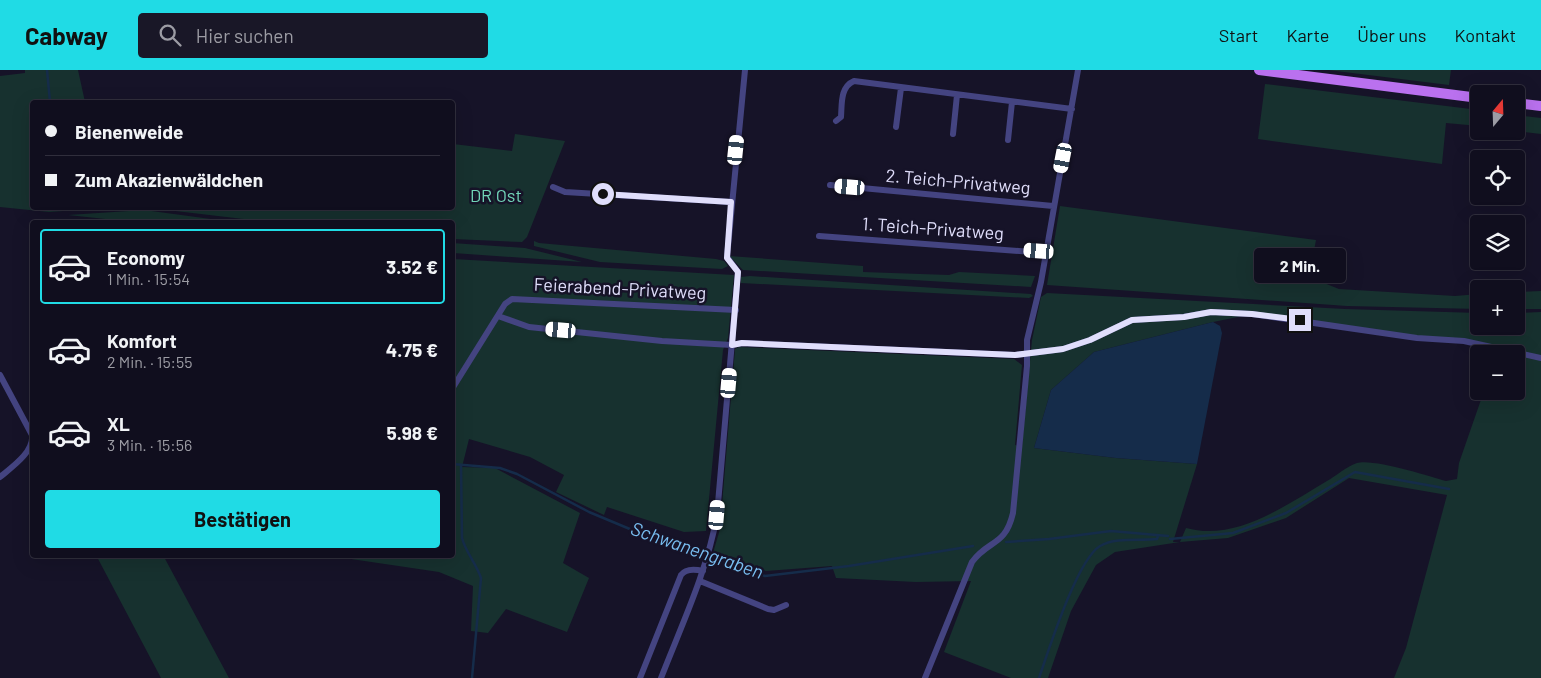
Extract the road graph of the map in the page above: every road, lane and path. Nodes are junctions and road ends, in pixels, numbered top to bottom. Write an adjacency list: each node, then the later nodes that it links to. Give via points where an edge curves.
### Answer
1 (745, 70): 17 (street)
2 (1078, 70): 10 (street)
3 (1259, 70): 6 (main road)
4 (901, 88): 5 (street); 11 (street, via 854,82 847,84 840,117); 12 (street)
5 (957, 95): 7 (street); 13 (street)
6 (1470, 97)
7 (1012, 102): 10 (street); 14 (street)
8 (1525, 104): 9 (main road)
9 (1541, 106)
10 (1072, 109): 18 (street)
11 (836, 121)
12 (896, 127)
13 (953, 134)
14 (1008, 140)
15 (830, 185): 18 (street, 2. Teich-Privatweg)
16 (553, 187): 17 (street, via 565,192)
17 (731, 202): 21 (street, via 727,258 738,272)
18 (1053, 206): 20 (street)
19 (819, 236): 20 (street, 1. Teich-Privatweg)
20 (1045, 252): 24 (street)
21 (736, 310): 22 (street, Feierabend-Privatweg, via 512,299); 23 (street)
22 (498, 316): 23 (street, via 529,328); 27 (street)
23 (732, 345): 24 (street); 31 (street, via 717,515)
24 (1026, 353): 25 (street, via 1063,349 1132,320 1211,312 1252,314 1417,338 1464,341); 34 (street, via 1010,527 1004,537 972,562)
25 (1541, 358)
26 (0, 375): 28 (street)
27 (455, 384)
28 (30, 431)
29 (30, 445): 30 (street, via 27,452)
30 (0, 477)
31 (704, 568): 32 (street); 35 (street, via 683,572)
32 (700, 581): 33 (street, via 768,609 774,610); 36 (street)
33 (786, 604)
34 (928, 677)
35 (640, 678)
36 (661, 678)

